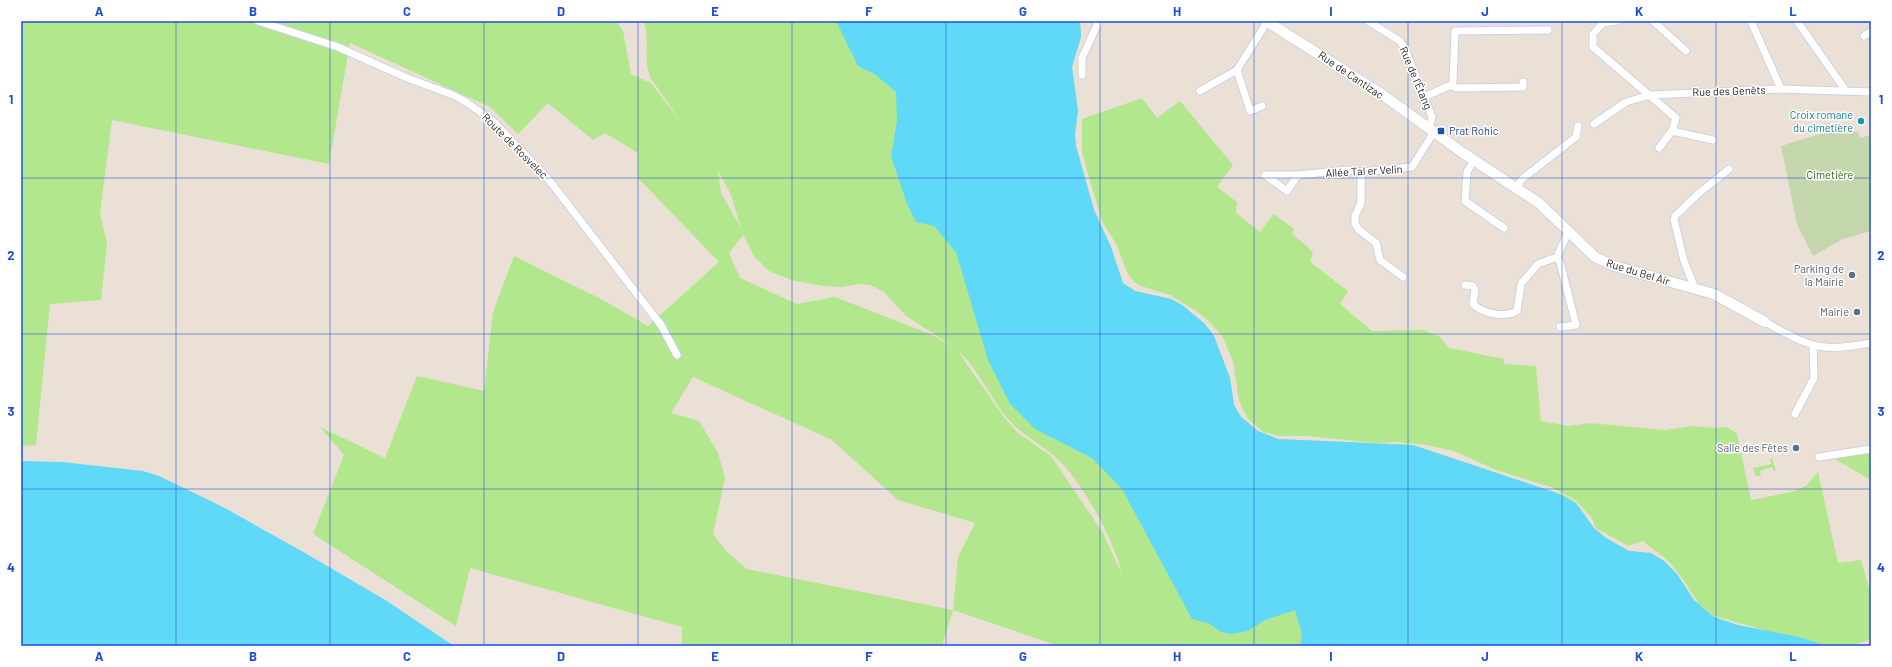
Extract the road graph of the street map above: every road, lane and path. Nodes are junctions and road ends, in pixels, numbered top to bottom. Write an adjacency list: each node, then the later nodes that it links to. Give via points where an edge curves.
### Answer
1 (258, 21): 45 (street, Route de Rosvelec, via 338,47 407,78 454,95 494,122 549,180 661,325)
2 (1099, 21): 14 (street, via 1082,58)
3 (1267, 21): 13 (street); 26 (street, Rue de Cantizac, via 1380,93)
4 (1368, 21): 22 (street, Rue de l'Étang, via 1400,41)
5 (1617, 21): 21 (street, via 1602,23 1594,34 1593,48)
6 (1653, 21): 12 (street)
7 (1751, 21): 17 (street)
8 (1797, 21): 18 (street)
9 (1548, 30): 16 (street, via 1455,31)
10 (1871, 31): 11 (street)
11 (1864, 36)
12 (1686, 51)
13 (1237, 70): 19 (street); 23 (street, via 1250,111)
14 (1082, 75)
15 (1523, 82): 16 (street, via 1523,87 1456,88)
16 (1451, 85): 22 (street)
17 (1781, 89): 18 (street, Rue des Genêts); 21 (street, Rue des Genêts)
18 (1846, 91): 20 (street, Rue des Genêts)
19 (1200, 92)
20 (1871, 92)
21 (1650, 95): 24 (street, Rue des Genêts, via 1626,102); 27 (street, via 1676,118)
22 (1424, 97): 26 (street, Rue de l'Étang, via 1432,117)
23 (1262, 106)
24 (1594, 124)
25 (1578, 126): 34 (street, via 1576,138 1522,179)
26 (1432, 131): 30 (street, Rue du Bel Air); 32 (street, Allée Tal er Velin, via 1412,167)
27 (1672, 131): 28 (street); 29 (street)
28 (1713, 140)
29 (1659, 148)
30 (1474, 160): 34 (street, Rue du Bel Air); 35 (street, via 1467,172 1465,201)
31 (1728, 170): 40 (street, via 1694,198 1674,219)
32 (1361, 172): 33 (street, Allée Tal er Velin, via 1348,170); 38 (street, via 1361,203 1355,216 1355,224 1376,243 1380,260)
33 (1298, 175)
34 (1516, 188): 36 (street, Rue du Bel Air, via 1545,209)
35 (1504, 228)
36 (1568, 232): 37 (street); 40 (street, Rue du Bel Air, via 1604,262)
37 (1556, 257): 39 (street, via 1538,264 1521,284 1517,311 1509,315 1479,310 1473,304 1473,286); 42 (street, via 1560,262 1576,325)
38 (1403, 277)
39 (1465, 285)
40 (1693, 288): 41 (street, Rue du Bel Air, via 1724,299)
41 (1765, 322): 44 (street, Rue du Bel Air)
42 (1560, 327)
43 (1871, 343): 44 (street, Rue du Bel Air, via 1838,347)
44 (1813, 345): 46 (street, via 1814,378)
45 (677, 355)
46 (1794, 414)
47 (1871, 449): 48 (street)
48 (1819, 457)

